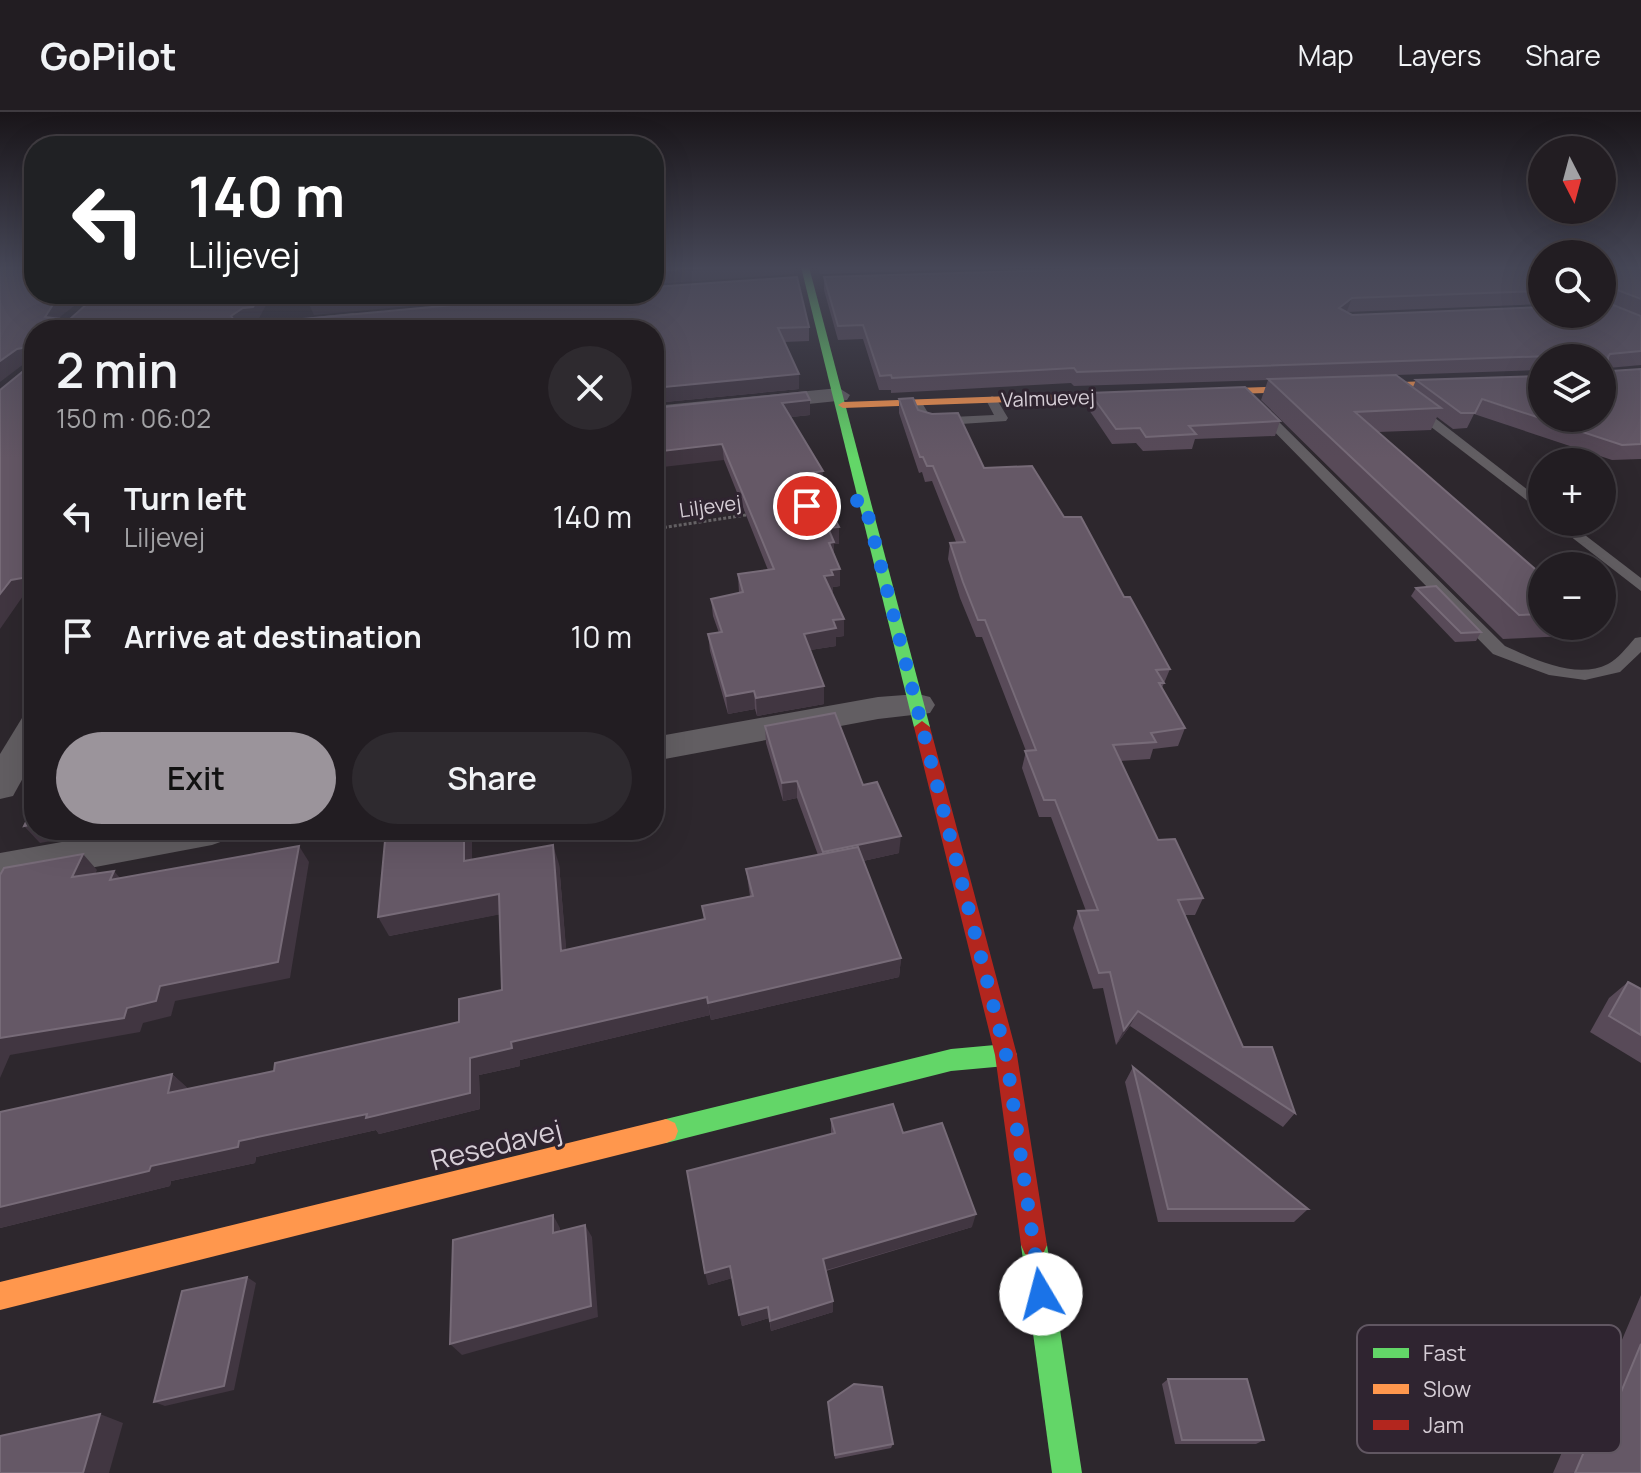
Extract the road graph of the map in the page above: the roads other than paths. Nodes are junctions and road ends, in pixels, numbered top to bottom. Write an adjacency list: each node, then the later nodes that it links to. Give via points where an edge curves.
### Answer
1 (823, 331): 5 (street)
2 (1528, 381): 3 (street, Valmuevej)
3 (1386, 386): 4 (street, Valmuevej); 7 (lane)
4 (1242, 392): 5 (street, Valmuevej, via 917,403); 10 (lane, via 1499,650 1539,667 1582,674 1614,668)
5 (841, 400): 6 (street); 11 (street)
6 (664, 412)
7 (1528, 497)
8 (1577, 536): 9 (lane)
9 (1641, 586)
10 (1641, 642)
11 (918, 705): 13 (street); 17 (street)
12 (24, 744): 14 (street)
13 (664, 747)
14 (0, 786)
15 (158, 840): 16 (street)
16 (0, 869)
17 (1006, 1055): 18 (street, Resedavej, via 951,1060); 19 (street)
18 (0, 1296)
19 (1067, 1473)

